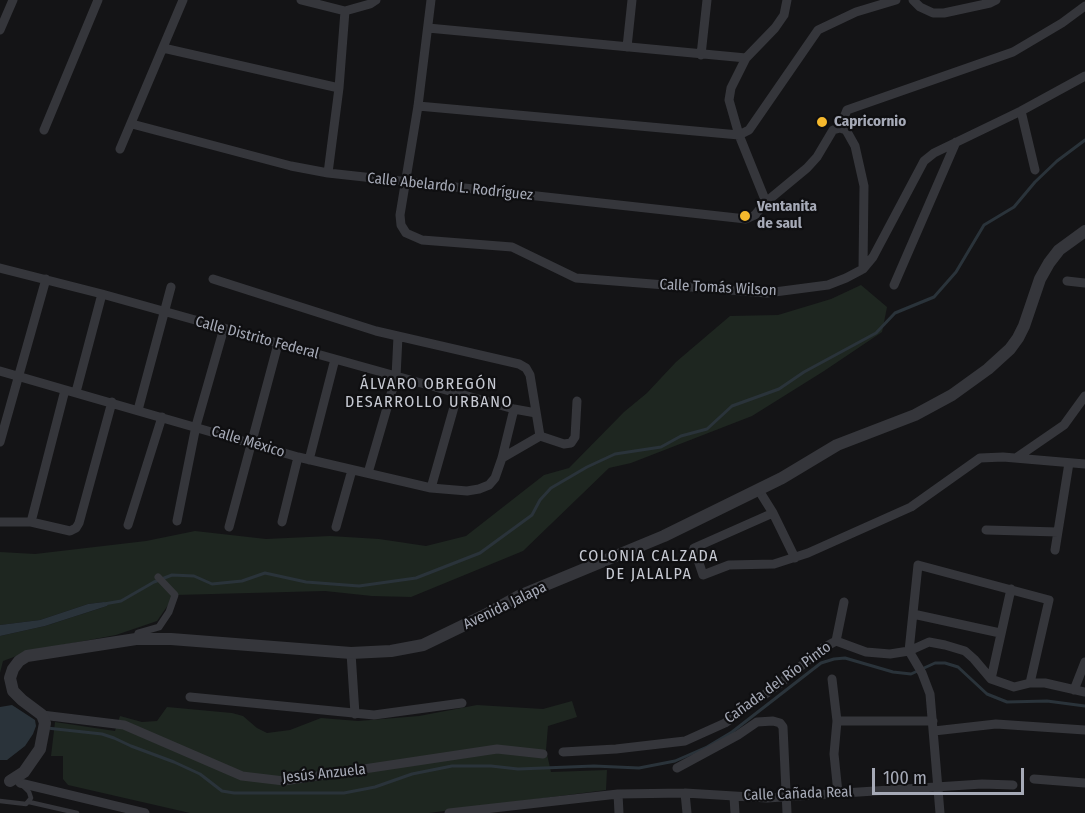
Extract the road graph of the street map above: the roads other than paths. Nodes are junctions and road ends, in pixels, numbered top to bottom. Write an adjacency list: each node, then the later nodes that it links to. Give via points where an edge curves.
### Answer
1 (13, 0): 16 (street)
2 (98, 0): 27 (street)
3 (183, 0): 18 (street)
4 (301, 0): 14 (street)
5 (376, 0): 14 (street)
6 (431, 0): 15 (street)
7 (632, 0): 17 (street)
8 (707, 0): 19 (street)
9 (787, 0): 20 (street, via 784,15 775,28)
10 (896, 0): 28 (street, via 856,12 818,30 748,130)
11 (913, 0): 12 (street, via 933,13)
12 (996, 0)
13 (1085, 6): 26 (street, Calle Abelardo L. Rodríguez, via 1013,52 847,110)
14 (345, 11): 22 (street)
15 (428, 28): 17 (street); 23 (street)
16 (0, 30)
17 (627, 47): 19 (street)
18 (163, 48): 22 (street); 25 (street)
19 (701, 55): 20 (street)
20 (746, 58): 28 (street, via 729,100)
21 (1085, 76): 24 (street)
22 (339, 88): 32 (street)
23 (418, 106): 28 (street); 33 (street)
24 (1021, 111): 29 (street); 31 (street)
25 (132, 124): 30 (street); 32 (street, Calle Abelardo L. Rodríguez)
26 (840, 128): 34 (street, Calle Abelardo L. Rodríguez, via 833,129 807,168); 37 (street, via 846,130 855,146 864,186)
27 (44, 130)
28 (739, 135): 34 (street)
29 (956, 142): 37 (street, via 924,161); 42 (street)
30 (120, 148)
31 (1035, 170)
32 (328, 173): 33 (street, Calle Abelardo L. Rodríguez)
33 (406, 183): 34 (street, Calle Abelardo L. Rodríguez, via 746,219); 37 (street, Calle Tomás Wilson, via 400,215 406,233 422,240 512,247 576,278 767,293 828,285)
34 (766, 202)
35 (1085, 231): 76 (street, Avenida Jalapa, via 1059,250 1049,263 1018,338 988,369 915,415 837,445)
36 (0, 268): 38 (street, Calle Distrito Federal)
37 (863, 269)
38 (46, 279): 44 (street, Calle Distrito Federal); 51 (street)
39 (213, 279): 47 (street)
40 (1067, 281): 41 (street)
41 (1085, 284)
42 (894, 285)
43 (171, 287): 45 (street)
44 (102, 294): 45 (street, Calle Distrito Federal); 54 (street)
45 (165, 312): 46 (street, Calle Distrito Federal); 60 (street)
46 (224, 328): 48 (street, Calle Distrito Federal); 63 (street)
47 (398, 336): 52 (street); 61 (street, via 519,364 530,375)
48 (278, 344): 49 (street, Calle Distrito Federal); 66 (street)
49 (335, 359): 52 (street, Calle Distrito Federal); 70 (street)
50 (0, 371): 51 (street, Calle México)
51 (19, 376): 53 (street, Calle México); 65 (street)
52 (396, 376): 55 (street, Calle Distrito Federal); 74 (street)
53 (65, 390): 54 (street, Calle México); 80 (street)
54 (76, 392): 58 (street, Calle México)
55 (458, 393): 59 (street, Calle Distrito Federal); 75 (street)
56 (1085, 396): 69 (street, via 1064,425)
57 (576, 401): 64 (street, via 575,437 571,443)
58 (112, 402): 60 (street, Calle México); 80 (street, via 76,528 70,531)
59 (514, 409): 61 (street, Calle Distrito Federal); 68 (street)
60 (138, 410): 62 (street, Calle México)
61 (536, 413): 64 (street)
62 (162, 417): 63 (street, Calle México); 82 (street)
63 (196, 426): 66 (street, Calle México); 78 (street)
64 (540, 436): 68 (street)
65 (0, 442)
66 (252, 443): 67 (street, Calle México); 83 (street)
67 (298, 457): 70 (street, Calle México); 81 (street)
68 (502, 458): 75 (street, Calle México, via 489,485 479,489)
69 (1016, 458): 71 (street); 88 (street, via 980,458 911,507)
70 (309, 460): 73 (street, Calle México)
71 (1069, 463): 72 (street); 86 (street)
72 (1085, 464)
73 (352, 470): 74 (street, Calle México); 84 (street)
74 (369, 473): 75 (street, Calle México)
75 (431, 488)
76 (758, 489): 77 (street); 97 (street, Avenida Jalapa, via 664,536 519,596 423,645)
77 (773, 513): 88 (street); 88 (street, via 694,548 703,575 729,565 774,564)
78 (177, 521)
79 (0, 522): 80 (street)
80 (31, 522)
81 (282, 522)
82 (128, 525)
83 (229, 527)
84 (336, 527)
85 (986, 530): 86 (street)
86 (1058, 532): 87 (street)
87 (1055, 550)
88 (795, 558)
89 (158, 577): 94 (street, via 175,595 169,612 159,627 138,633)
90 (1011, 590): 92 (street, via 918,565); 93 (street); 101 (street, via 1049,600)
91 (844, 602): 95 (street)
92 (913, 614): 93 (street); 96 (street)
93 (1000, 633): 100 (street)
94 (136, 639): 97 (street, Avenida Jalapa); 107 (street, Avenida Jalapa, via 43,652 19,661 10,678 14,691)
95 (836, 641): 96 (street, Cañada del Río Pinto, via 866,652); 111 (street, Cañada del Río Pinto, via 725,723 685,741)
96 (910, 651): 100 (street, Cañada del Río Pinto, via 929,642 964,651); 109 (street, via 930,694)
97 (351, 653): 106 (street)
98 (1085, 662): 102 (street)
99 (832, 679): 108 (street)
100 (991, 680): 101 (street, via 1014,687)
101 (1030, 683): 102 (street, via 1045,682)
102 (1074, 690): 103 (street)
103 (1085, 692)
104 (190, 697): 106 (street)
105 (462, 703): 106 (street)
106 (355, 714)
107 (44, 719): 112 (street, Jesús Anzuela, via 124,724 242,776 284,781 497,749); 115 (street, via 40,749 24,772)
108 (837, 721): 109 (street); 119 (street, via 834,754)
109 (934, 726): 110 (street, via 996,724); 118 (street)
110 (1085, 730)
111 (562, 752)
112 (543, 754)
113 (677, 768): 123 (street, via 757,722 773,721 783,727)
114 (1034, 779): 116 (street)
115 (10, 781): 125 (lane, via 29,792); 127 (street)
116 (1085, 783)
117 (1013, 785): 118 (street, Calle Cañada Real)
118 (939, 787): 119 (street, Calle Cañada Real); 133 (street)
119 (838, 793): 123 (street, Calle Cañada Real)
120 (618, 794): 121 (street, Calle Cañada Real); 128 (street, Calle Cañada Real); 129 (street)
121 (686, 794): 122 (street, Calle Cañada Real); 130 (street)
122 (734, 796): 123 (street, Calle Cañada Real); 131 (street)
123 (785, 797): 132 (street)
124 (0, 801): 125 (lane, via 21,805)
125 (29, 802): 126 (lane)
126 (77, 813)
127 (145, 813)
128 (449, 813)
129 (619, 813)
130 (687, 813)
131 (735, 813)
132 (787, 813)
133 (940, 813)

